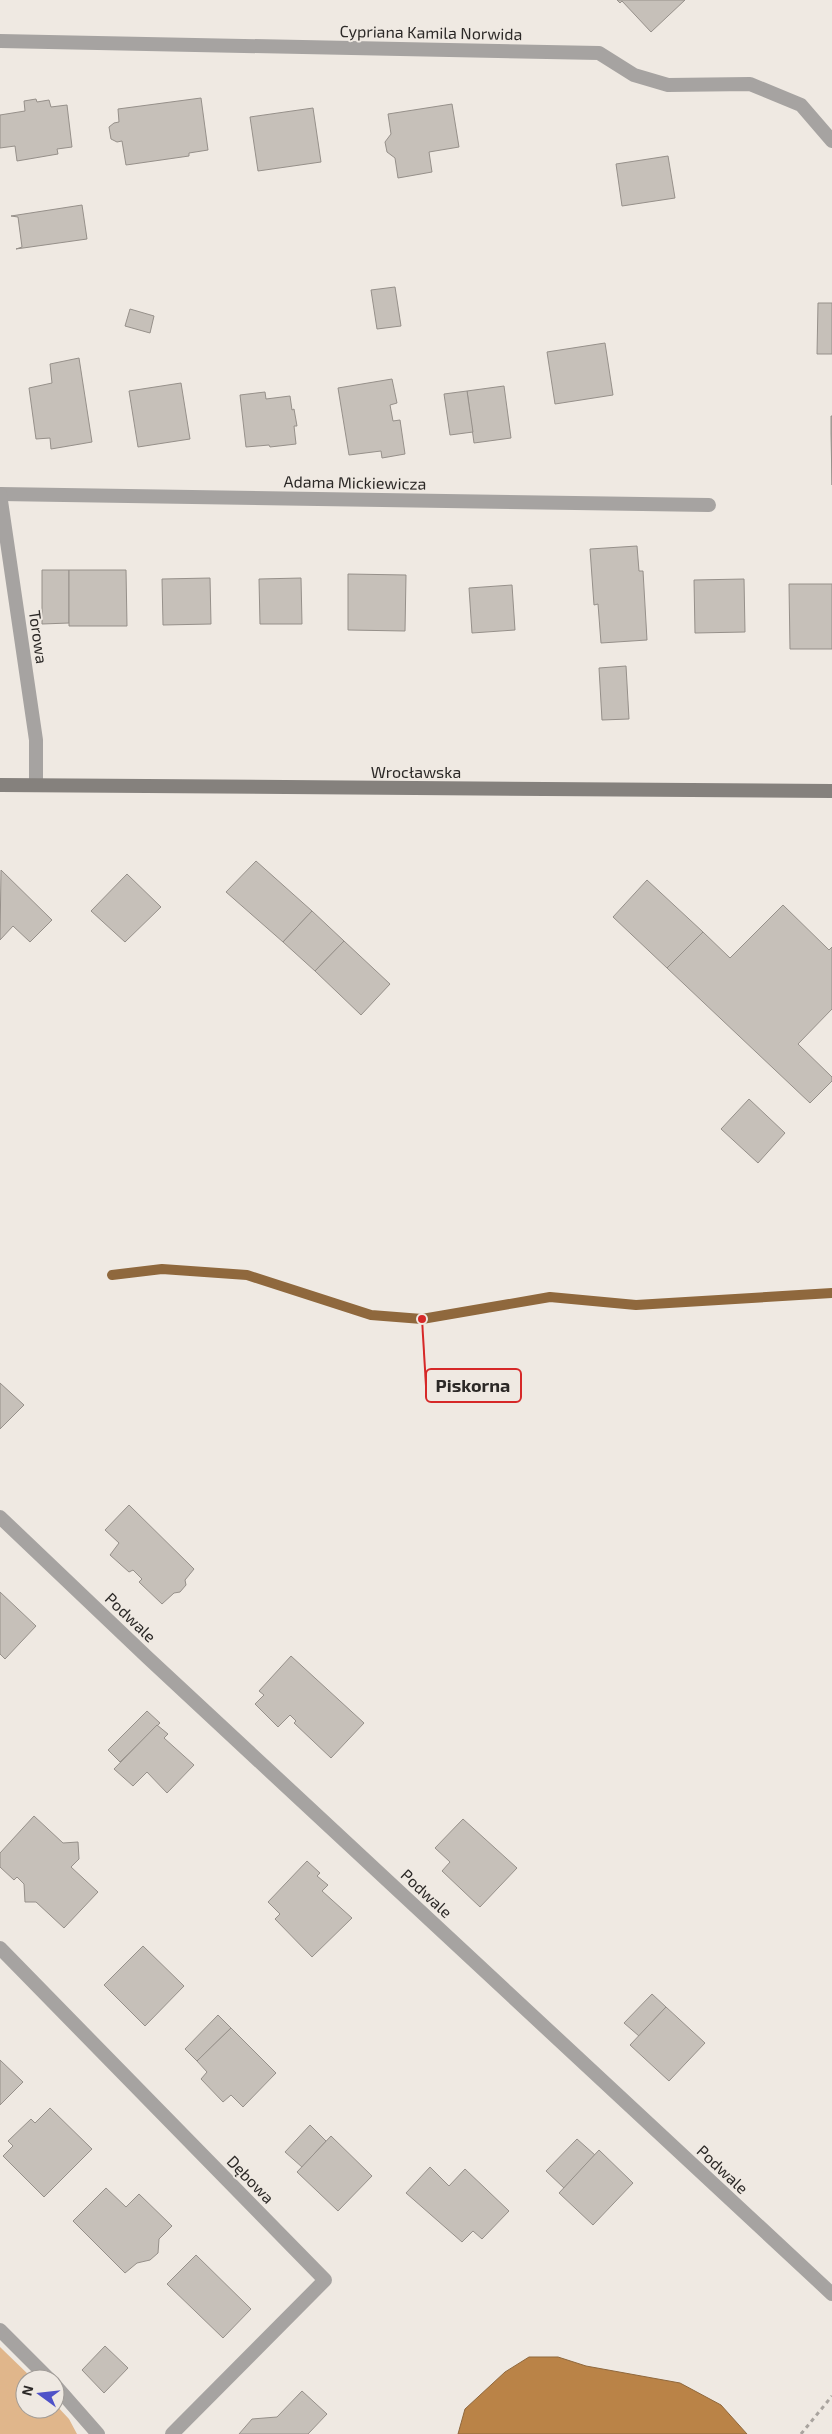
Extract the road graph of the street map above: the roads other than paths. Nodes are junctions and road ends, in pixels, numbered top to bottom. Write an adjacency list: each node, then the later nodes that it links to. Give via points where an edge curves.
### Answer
1 (0, 41): 2 (street, Cypriana Kamila Norwida, via 599,53 634,75 668,85 750,84 800,105)
2 (832, 141)
3 (0, 494): 4 (street, Adama Mickiewicza); 6 (street, Torowa, via 36,740)
4 (709, 504)
5 (0, 785): 6 (main road, Wrocławska)
6 (36, 785): 7 (main road, Wrocławska)
7 (832, 791)
8 (0, 1517): 10 (street, Podwale)
9 (0, 1948): 15 (street, Dębowa, via 325,2280)
10 (832, 2294)
11 (0, 2330): 12 (street)
12 (39, 2369)
13 (65, 2396): 14 (street)
14 (98, 2434)
15 (172, 2434)

